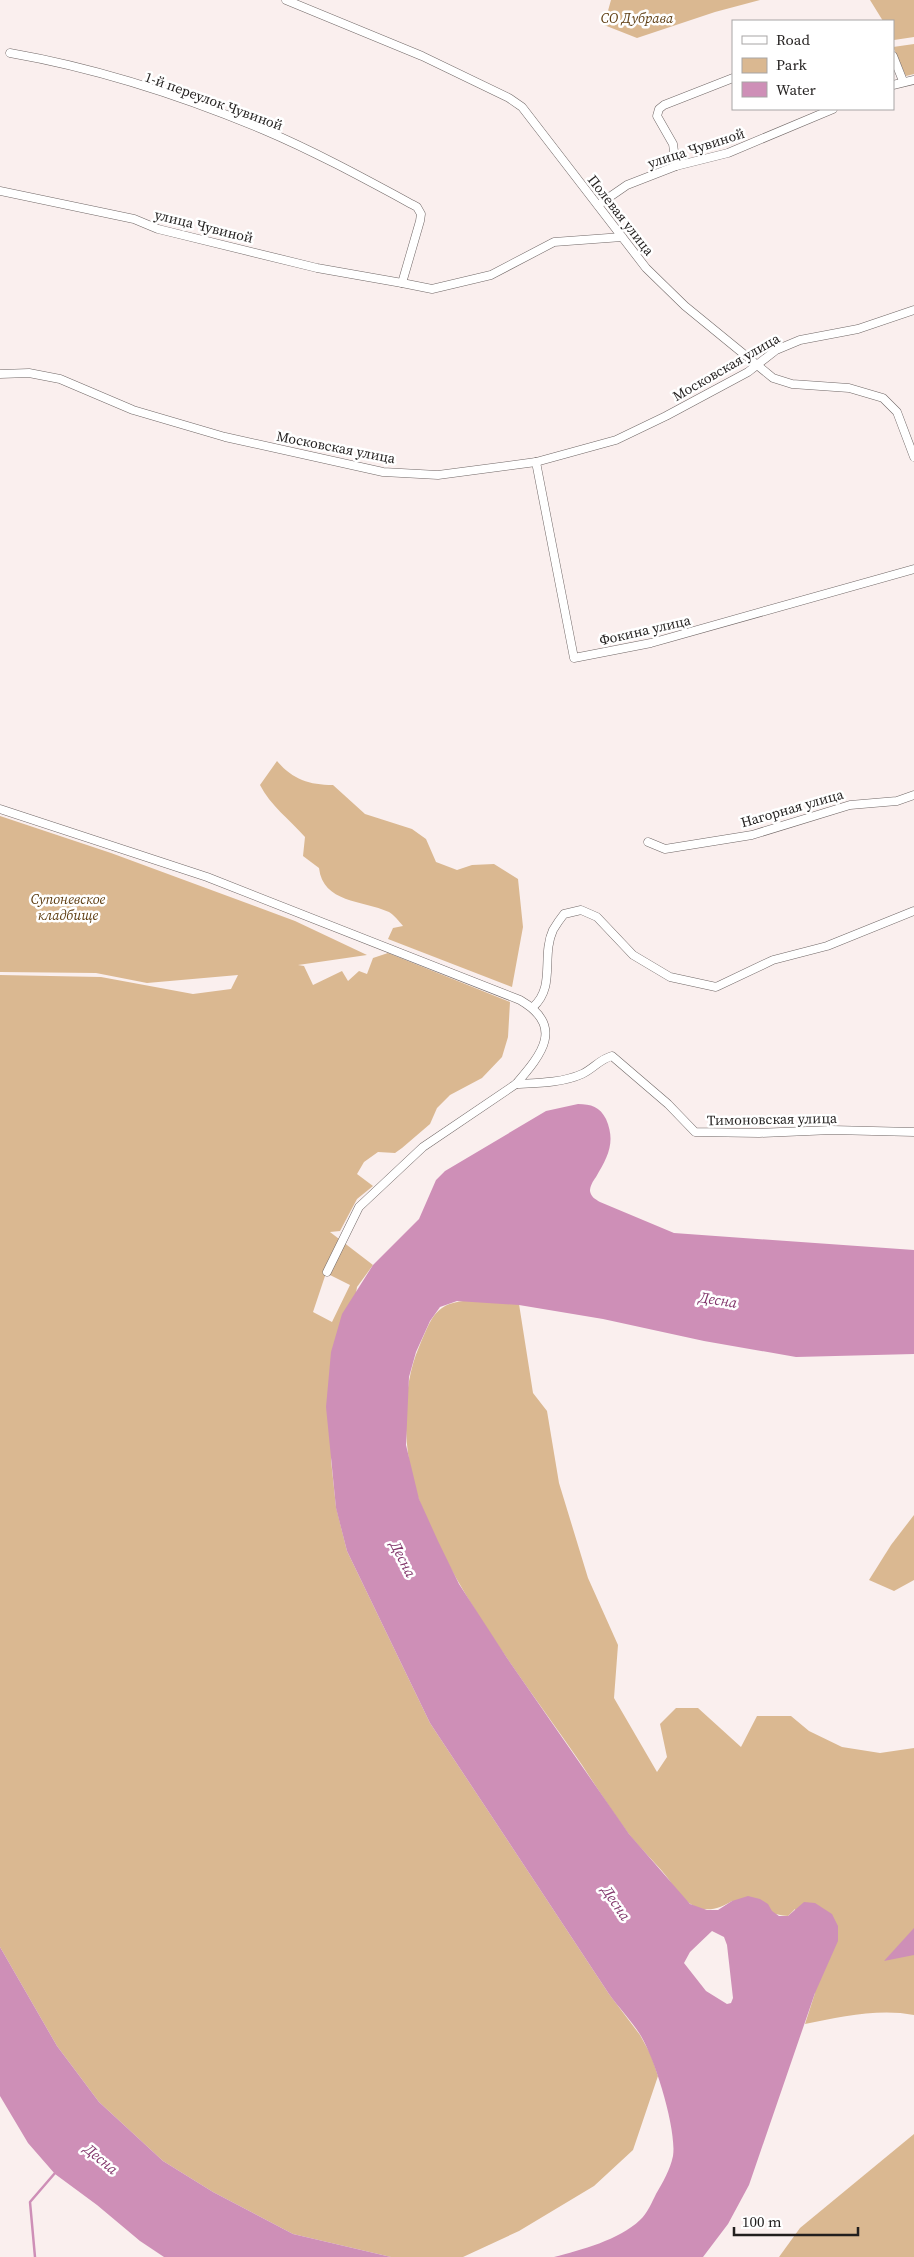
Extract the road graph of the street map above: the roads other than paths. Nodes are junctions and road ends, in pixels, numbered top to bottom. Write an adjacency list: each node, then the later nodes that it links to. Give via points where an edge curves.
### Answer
1 (286, 0): 11 (street, Полевая улица, via 422,56 509,98 522,107)
2 (10, 53): 13 (street, 1-й переулок Чувиной, via 60,62 168,95 264,130 417,207 420,221)
3 (894, 58): 6 (street)
4 (732, 78): 9 (street, via 664,104 659,109 657,116 673,144)
5 (914, 80): 6 (street)
6 (903, 81): 7 (street)
7 (894, 85)
8 (831, 110): 9 (street, улица Чувиной, via 728,153)
9 (676, 166): 11 (street, улица Чувиной, via 626,185)
10 (0, 191): 13 (street, улица Чувиной, via 134,219 158,229 317,268)
11 (598, 205): 12 (street, Полевая улица)
12 (622, 236): 13 (street, улица Чувиной, via 554,242 492,274 432,289); 15 (street, Полевая улица, via 646,268 678,300)
13 (402, 283)
14 (914, 310): 15 (street, Московская улица, via 858,329 800,340 776,350)
15 (757, 367): 17 (street, Полевая улица, via 782,382 849,388 883,398 896,412); 18 (street, Московская улица, via 616,440)
16 (0, 374): 18 (street, Московская улица, via 29,373 60,379 176,424 383,472 438,475)
17 (914, 457)
18 (536, 462): 19 (street, Фокина улица, via 574,658 652,643)
19 (914, 569)
20 (914, 795): 22 (street, Нагорная улица, via 898,801 850,805 752,835 665,849)
21 (0, 809): 24 (street, via 207,877)
22 (648, 842)
23 (914, 912): 24 (street, via 828,946 773,960 716,987 670,977 633,955 597,917 581,910 564,914 552,931 546,988 542,999)
24 (533, 1007): 25 (street, via 545,1024 546,1034 536,1059)
25 (516, 1084): 26 (street, Тимоновская улица, via 545,1083 582,1074 612,1056 668,1104 694,1132); 27 (street, via 423,1147 359,1207)
26 (914, 1132)
27 (326, 1272)

